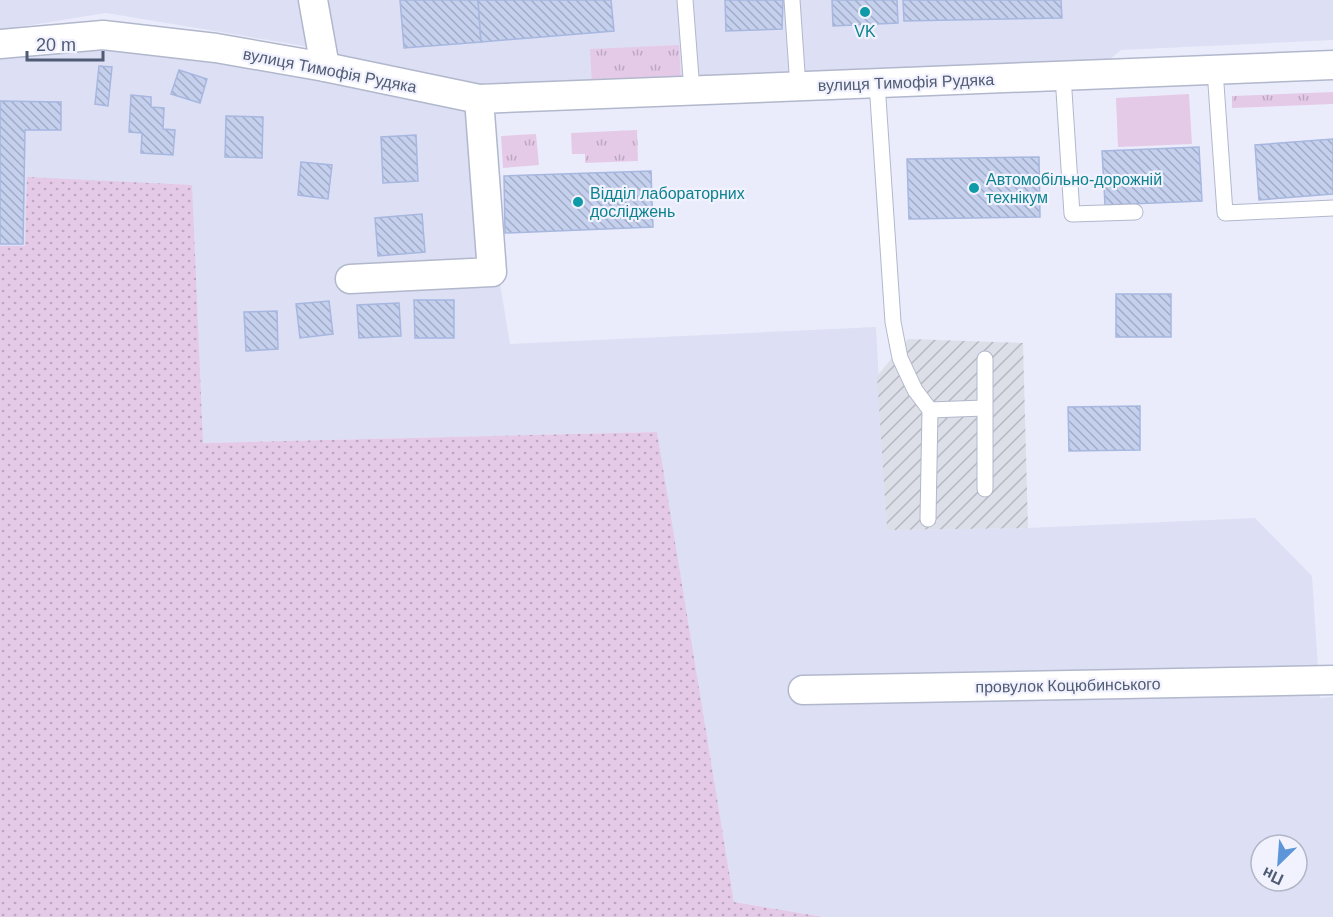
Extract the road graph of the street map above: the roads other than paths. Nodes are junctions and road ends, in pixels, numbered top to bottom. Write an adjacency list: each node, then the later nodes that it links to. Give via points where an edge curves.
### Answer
1 (313, 0): 6 (street)
2 (685, 0): 11 (lane)
3 (792, 0): 10 (lane)
4 (0, 44): 6 (street, вулиця Тимофія Рудяка, via 103,35 216,48)
5 (1333, 65): 7 (street, вулиця Тимофія Рудяка)
6 (325, 67): 12 (street, вулиця Тимофія Рудяка)
7 (1215, 70): 8 (street, вулиця Тимофія Рудяка); 13 (lane, via 1225,213)
8 (1063, 76): 9 (street, вулиця Тимофія Рудяка); 14 (lane, via 1071,214)
9 (876, 83): 10 (street, вулиця Тимофія Рудяка); 18 (lane, via 893,322 900,358)
10 (798, 87): 11 (street, вулиця Тимофія Рудяка)
11 (692, 91): 12 (street, вулиця Тимофія Рудяка)
12 (479, 99): 15 (street, via 492,272)
13 (1333, 208)
14 (1135, 212)
15 (350, 279)
16 (985, 359): 17 (lane)
17 (984, 408): 18 (lane); 19 (lane)
18 (930, 410): 20 (lane)
19 (986, 489)
20 (928, 519)
21 (1333, 680): 22 (street, провулок Коцюбинського)
22 (803, 690)

